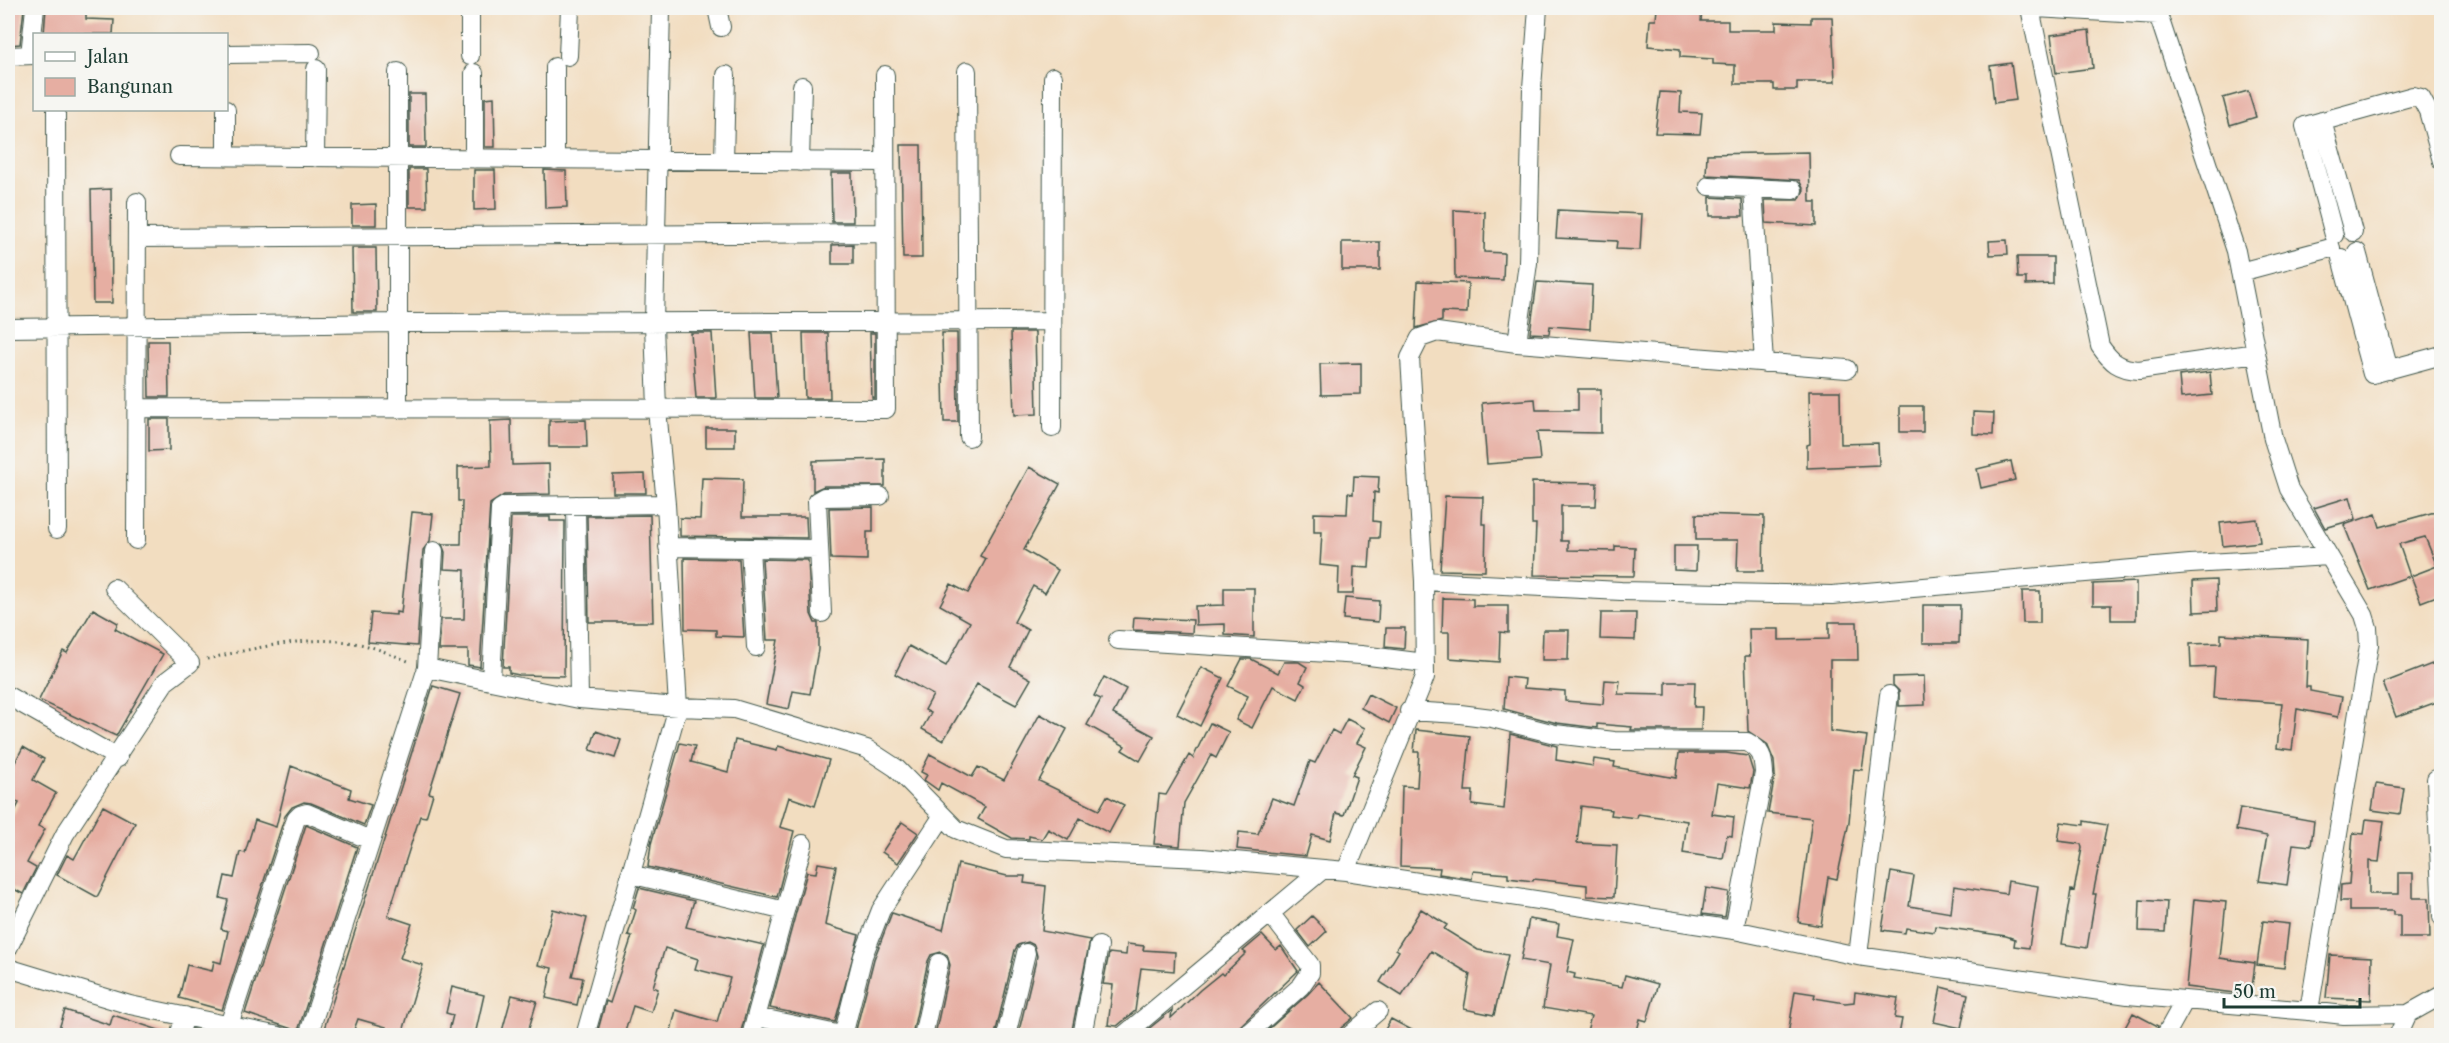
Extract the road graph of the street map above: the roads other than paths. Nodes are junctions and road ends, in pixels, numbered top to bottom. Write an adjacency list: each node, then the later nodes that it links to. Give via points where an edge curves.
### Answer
1 (35, 8): 11 (street)
2 (470, 8): 29 (street)
3 (570, 8): 30 (street)
4 (661, 8): 31 (street)
5 (717, 8): 10 (street)
6 (1538, 8): 54 (street, via 1528,263)
7 (2030, 8): 55 (street, via 2100,346 2122,369 2139,370)
8 (2036, 8): 9 (street)
9 (2157, 11): 45 (street)
10 (721, 27)
11 (33, 33)
12 (33, 40): 15 (street)
13 (228, 54): 27 (street, via 314,61)
14 (8, 56): 15 (street)
15 (32, 56)
16 (967, 71): 48 (street)
17 (398, 72): 28 (street)
18 (726, 75): 32 (street)
19 (885, 75): 35 (street)
20 (1053, 77): 46 (street)
21 (802, 86): 34 (street)
22 (56, 111): 53 (street)
23 (226, 111): 26 (street)
24 (2322, 121): 33 (street, via 2413,96 2421,98); 44 (street, via 2305,126); 44 (street, via 2353,232 2339,230)
25 (179, 156): 26 (street)
26 (226, 157): 27 (street)
27 (315, 158): 28 (street)
28 (397, 158): 29 (street); 41 (street)
29 (474, 159): 30 (street)
30 (555, 160): 31 (street)
31 (657, 161): 32 (street); 42 (street)
32 (724, 161): 34 (street)
33 (2442, 161)
34 (800, 162): 35 (street)
35 (885, 162): 40 (street)
36 (1709, 186): 37 (street)
37 (1753, 189): 38 (street); 57 (street)
38 (1792, 190)
39 (138, 202): 43 (street)
40 (885, 233): 42 (street); 47 (street)
41 (396, 235): 42 (street); 43 (street); 49 (street)
42 (656, 235): 50 (street)
43 (137, 238): 51 (street)
44 (2341, 248): 45 (street); 56 (street, via 2372,374)
45 (2240, 272): 55 (street)
46 (1052, 321): 48 (street); 62 (street)
47 (886, 322): 48 (street); 50 (street); 61 (street, via 886,409)
48 (968, 322): 63 (street)
49 (397, 323): 50 (street); 51 (street); 60 (street)
50 (654, 324): 61 (street)
51 (136, 327): 53 (street); 59 (street)
52 (8, 328): 53 (street)
53 (57, 328): 67 (street)
54 (1517, 343): 57 (street); 74 (street, via 1437,332 1420,338 1410,358)
55 (2256, 353): 73 (street, via 2273,439 2289,489)
56 (2442, 355)
57 (1764, 363): 58 (street)
58 (1847, 369)
59 (136, 408): 60 (street); 68 (street)
60 (398, 409): 61 (street)
61 (657, 409): 65 (street)
62 (1052, 428)
63 (969, 437)
64 (880, 496): 71 (street, via 820,498 816,510)
65 (666, 504): 66 (street); 69 (street)
66 (576, 505): 81 (street, via 500,509); 84 (street)
67 (57, 530)
68 (136, 540)
69 (668, 547): 70 (street); 85 (street)
70 (750, 548): 71 (street); 78 (street)
71 (818, 549): 76 (street)
72 (434, 551): 80 (street)
73 (2329, 556): 74 (street, via 1832,595); 108 (street, via 2364,615 2369,645)
74 (1424, 581): 79 (street)
75 (114, 588): 87 (street, via 190,663 165,682)
76 (822, 613)
77 (1118, 640): 79 (street, via 1361,655)
78 (756, 647)
79 (1425, 663): 86 (street, via 1425,677)
80 (427, 668): 81 (street); 90 (street)
81 (491, 680): 84 (street)
82 (1888, 695): 102 (street)
83 (8, 696): 87 (street)
84 (579, 699): 85 (street)
85 (678, 708): 89 (street, via 734,709 867,749 896,768); 94 (street)
86 (1409, 711): 93 (street); 98 (street, via 1482,717 1555,734 1614,741 1747,742 1756,747 1763,756 1764,773)
87 (118, 758): 100 (street, via 65,834)
88 (2436, 779): 97 (street)
89 (942, 817): 92 (street, via 963,833 1006,849 1202,858); 118 (street, via 881,910 862,956)
90 (370, 840): 112 (street, via 307,813 296,819); 115 (street)
91 (803, 844): 95 (street)
92 (1323, 870): 93 (street); 96 (street)
93 (1346, 871): 98 (street)
94 (630, 874): 95 (street); 116 (street)
95 (785, 911): 111 (street)
96 (1270, 913): 122 (street); 123 (street, via 1310,965 1310,973 1301,986)
97 (2442, 917)
98 (1734, 930): 102 (street)
99 (1099, 946): 121 (street)
100 (8, 948)
101 (1026, 953): 120 (street)
102 (1858, 956): 106 (street)
103 (939, 963): 119 (street)
104 (8, 968): 110 (street, via 130,1005)
105 (2442, 995): 109 (street)
106 (2185, 1000): 108 (street); 125 (street)
107 (1378, 1011): 124 (street)
108 (2309, 1011): 109 (street)
109 (2409, 1014): 126 (street)
110 (185, 1016): 112 (street); 113 (street)
111 (757, 1017): 117 (street); 118 (street)
112 (229, 1025): 114 (street)
113 (179, 1035)
114 (276, 1035)
115 (308, 1035)
116 (585, 1035)
117 (751, 1035)
118 (844, 1035)
119 (923, 1035)
120 (1005, 1035)
121 (1082, 1035)
122 (1124, 1035)
123 (1245, 1035)
124 (1349, 1035)
125 (2165, 1035)
126 (2398, 1035)

